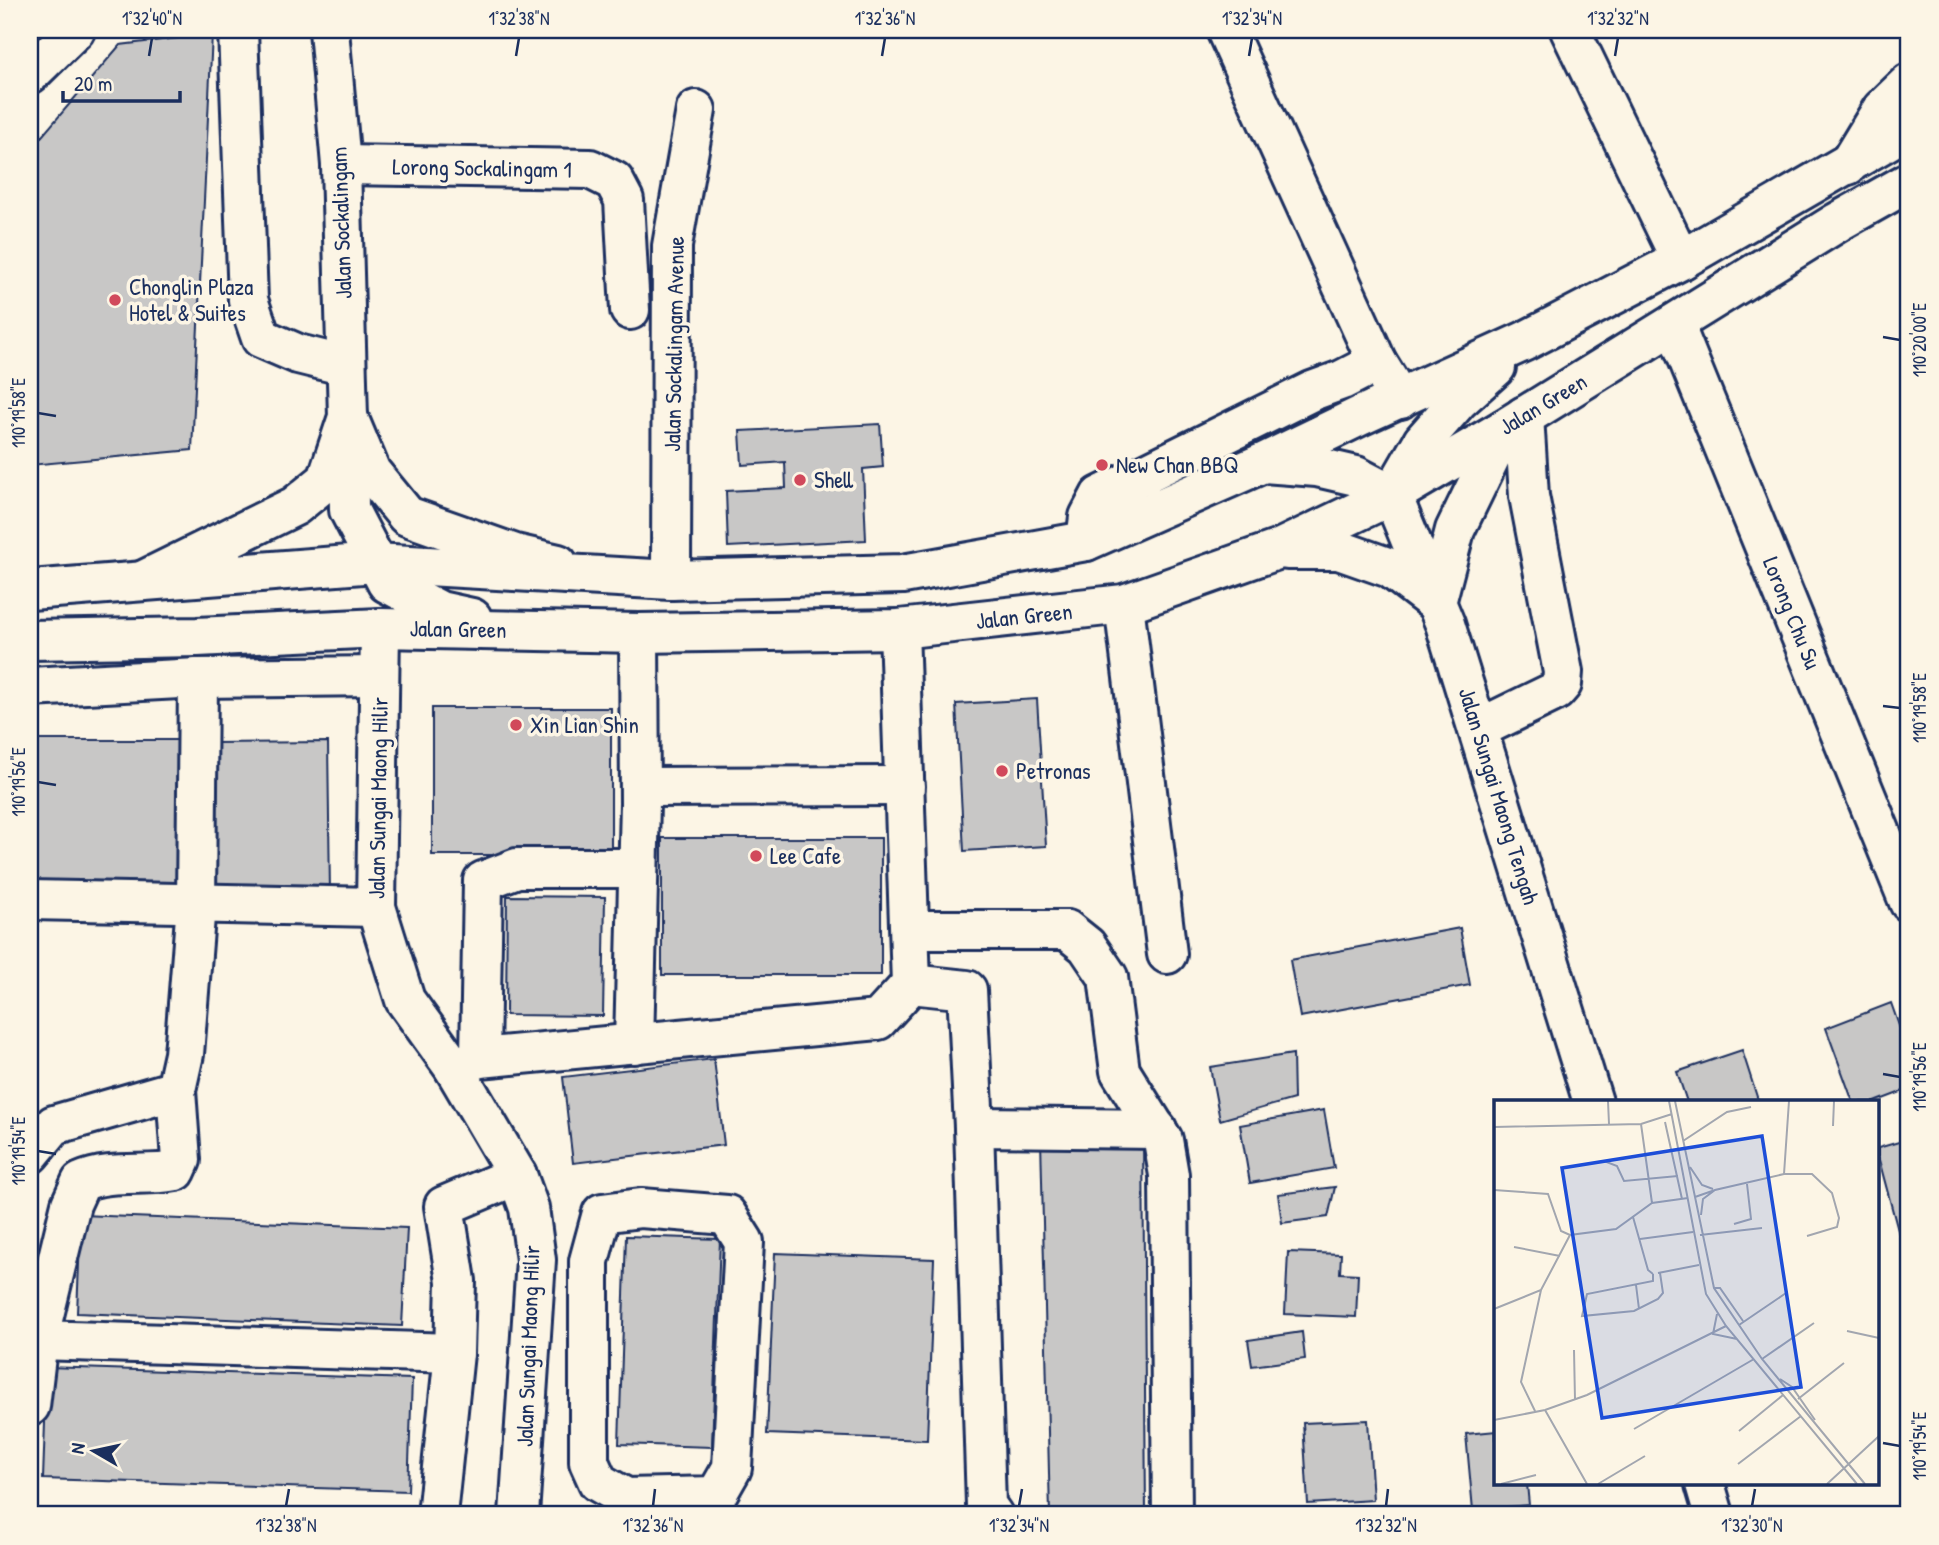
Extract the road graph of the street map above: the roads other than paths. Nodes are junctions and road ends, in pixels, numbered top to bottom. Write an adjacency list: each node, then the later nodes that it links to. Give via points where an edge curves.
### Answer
1 (75, 30): 6 (street)
2 (238, 30): 18 (street, via 248,300 261,338 298,354)
3 (329, 30): 10 (street, Jalan Sockalingam)
4 (1226, 30): 17 (street)
5 (1570, 30): 13 (street)
6 (30, 74)
7 (1909, 83): 11 (street, via 1882,109)
8 (696, 110): 29 (street, Jalan Sockalingam Avenue, via 673,246)
9 (1909, 128): 11 (street)
10 (341, 165): 14 (street, Lorong Sockalingam 1, via 590,169 614,181 624,200); 18 (street, Jalan Sockalingam)
11 (1847, 165): 13 (street)
12 (1909, 182): 15 (street, Jalan Green)
13 (1681, 260): 16 (street)
14 (630, 310)
15 (1674, 324): 21 (street, Jalan Green); 44 (street, Lorong Chu Su)
16 (1525, 341): 19 (street); 23 (street, via 1459,400 1423,441)
17 (1377, 362): 19 (street); 24 (street, via 1100,496 1089,517)
18 (346, 366): 20 (street, Jalan Sockalingam)
19 (1400, 398): 22 (street)
20 (348, 417): 26 (street, via 349,510); 27 (street, Jalan Sockalingam, via 372,472 407,516 515,554); 28 (street, Jalan Sockalingam, via 327,480 295,506)
21 (1514, 423): 23 (street, Jalan Green); 31 (street, via 1455,530); 41 (street, via 1562,684)
22 (1263, 463): 23 (street, via 1317,467 1356,476); 24 (street)
23 (1392, 495): 25 (street, Jalan Green); 31 (street, Jalan Sungai Maong Tengah)
24 (1086, 541): 29 (street, via 903,574)
25 (1277, 550): 31 (street, via 1339,550 1390,568); 32 (street, Jalan Green)
26 (375, 564): 27 (street); 28 (street); 35 (street, via 387,583 440,611)
27 (616, 577): 29 (street)
28 (144, 580): 30 (street)
29 (671, 580)
30 (30, 590)
31 (1436, 603): 41 (street, Jalan Sungai Maong Tengah)
32 (1124, 604): 34 (street, Jalan Green); 52 (street)
33 (380, 628): 35 (street, Jalan Green); 37 (street, Jalan Green); 38 (street, Jalan Sungai Maong Hilir)
34 (899, 629): 36 (street, Jalan Green); 42 (street)
35 (525, 630): 36 (street, Jalan Green)
36 (639, 632): 43 (street)
37 (30, 640)
38 (379, 676): 39 (street); 49 (street, Jalan Sungai Maong Hilir)
39 (198, 678): 40 (street); 48 (street)
40 (30, 687)
41 (1478, 729): 58 (street, Jalan Sungai Maong Tengah)
42 (905, 786): 43 (street); 50 (street)
43 (640, 787): 45 (street)
44 (1901, 853): 47 (street, Lorong Chu Su)
45 (637, 868): 55 (street); 56 (street, via 517,868 483,881)
46 (30, 900): 48 (street)
47 (1909, 902)
48 (196, 904): 49 (street); 57 (street, via 184,1054)
49 (376, 908): 56 (street, Jalan Sungai Maong Hilir, via 405,1000)
50 (910, 930): 51 (street); 53 (street)
51 (966, 931): 54 (street); 60 (street, via 1067,930 1087,946 1108,977 1119,1071)
52 (1167, 954)
53 (911, 984): 54 (street); 55 (street, via 878,1020)
54 (967, 990): 59 (street)
55 (634, 1044): 56 (street)
56 (467, 1063): 62 (street, Jalan Sungai Maong Hilir)
57 (176, 1090): 61 (street, via 54,1125); 65 (street, via 181,1160 176,1171 96,1175 81,1182 71,1204)
58 (1592, 1100)
59 (974, 1127): 60 (street); 71 (street, via 986,1505)
60 (1157, 1129): 72 (street, via 1169,1175)
61 (30, 1154)
62 (517, 1175): 63 (street, Jalan Sungai Maong Hilir, via 529,1208); 66 (street, via 444,1206 456,1281)
63 (536, 1260): 64 (street); 70 (street, Jalan Sungai Maong Hilir)
64 (589, 1261): 64 (street, via 589,1462 598,1482 626,1498 716,1496 732,1468 744,1242 727,1215 641,1208 602,1213)
65 (38, 1340): 66 (street); 67 (street)
66 (454, 1353): 69 (street)
67 (30, 1406)
68 (1706, 1486): 73 (street)
69 (437, 1515)
70 (519, 1515)
71 (993, 1515)
72 (1171, 1515)
73 (1714, 1515)

